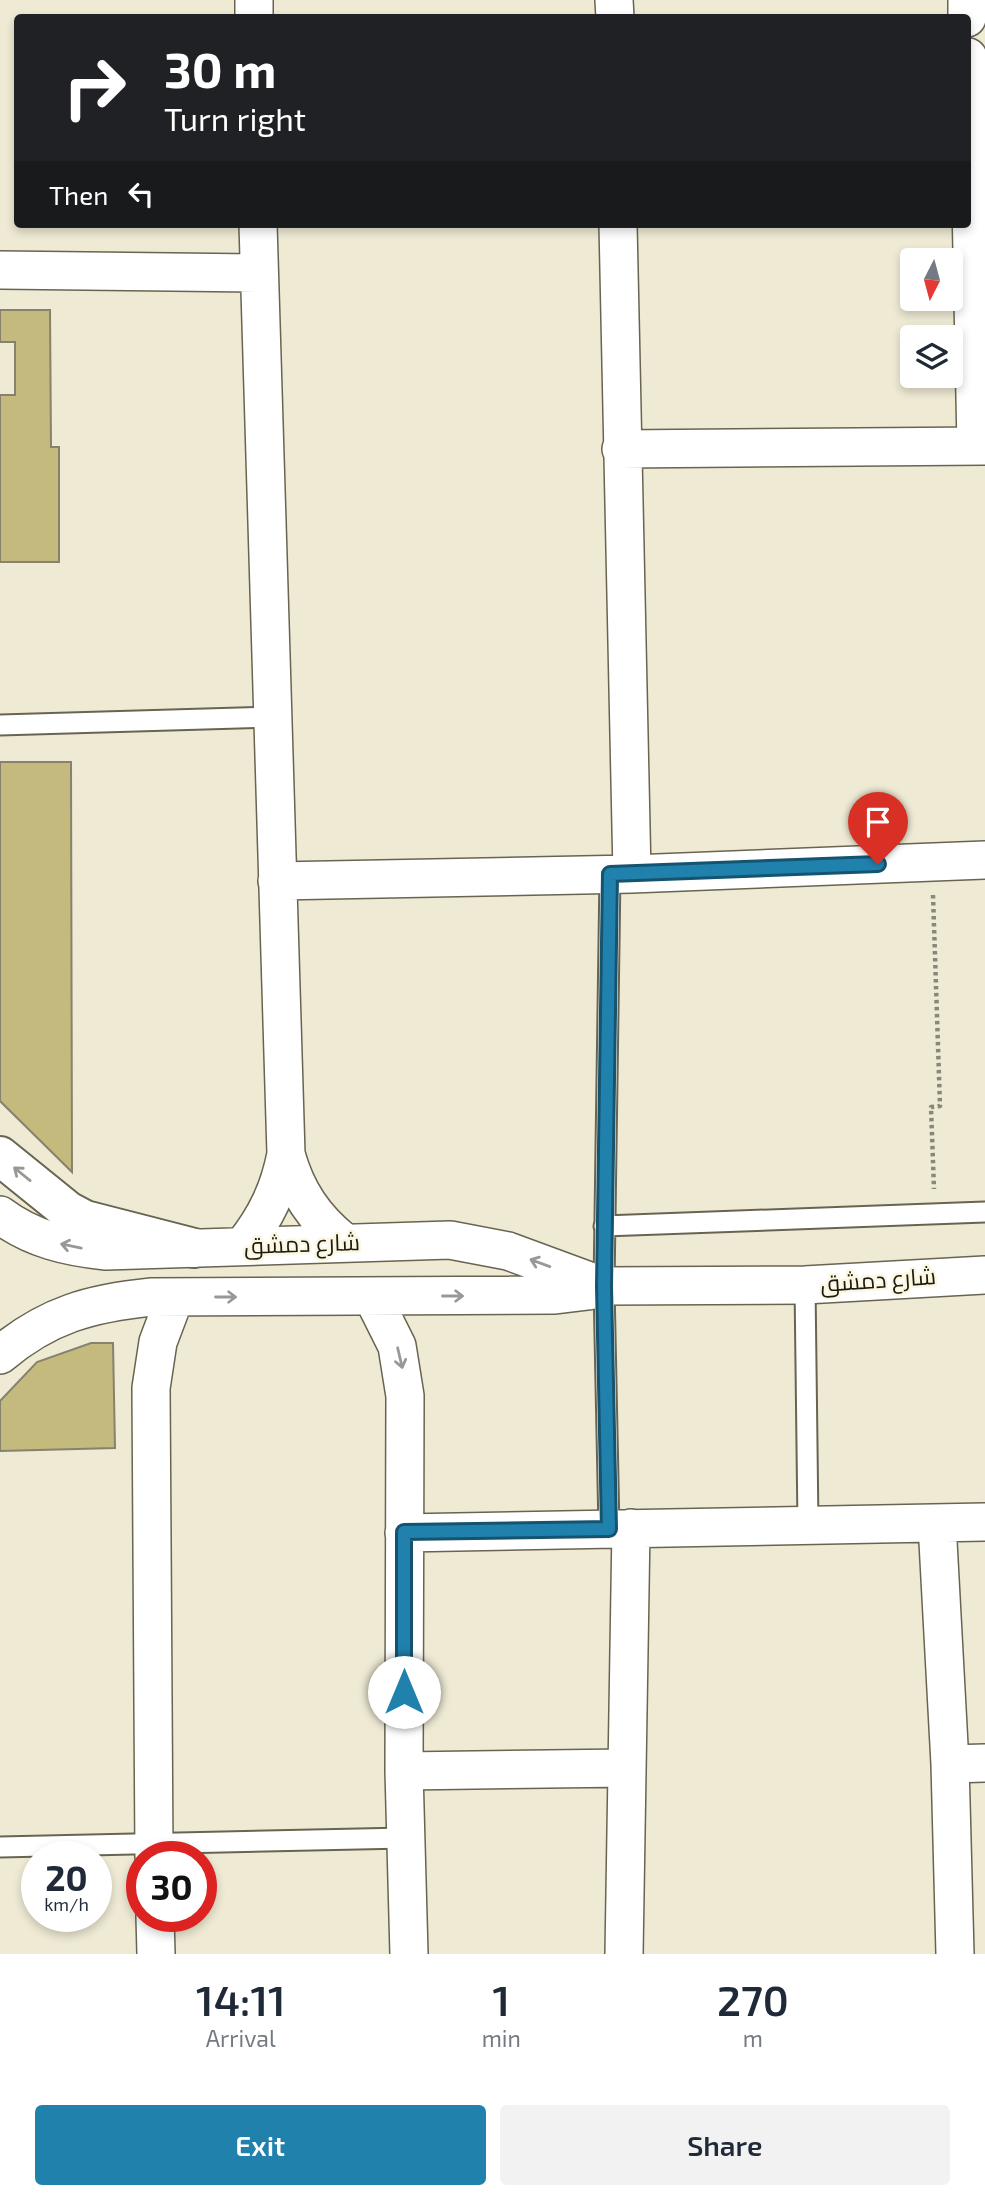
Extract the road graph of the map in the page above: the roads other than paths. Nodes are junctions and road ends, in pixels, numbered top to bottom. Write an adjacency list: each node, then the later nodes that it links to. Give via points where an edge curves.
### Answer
1 (971, 188): 6 (street)
2 (258, 228): 5 (street)
3 (618, 228): 7 (street)
4 (0, 270): 5 (street)
5 (258, 273): 8 (street)
6 (980, 446): 7 (street)
7 (621, 449): 11 (street)
8 (272, 718): 9 (lane); 12 (street)
9 (0, 725)
10 (985, 860): 11 (street)
11 (621, 874): 12 (street); 16 (lane)
12 (277, 881): 13 (street)
13 (286, 1154): 18 (street, via 301,1195 327,1229); 19 (street, via 276,1194)
14 (0, 1156): 20 (main road, one-way to 14, via 85,1220)
15 (985, 1212): 16 (lane)
16 (604, 1226): 23 (lane)
17 (9, 1228): 20 (street, شارع دمشق, one-way to 17, via 76,1248)
18 (344, 1242): 19 (street, شارع دمشق); 23 (street, شارع دمشق, one-way to 18, via 478,1244 422,1239)
19 (243, 1246): 20 (street, شارع دمشق)
20 (194, 1248)
21 (985, 1275): 22 (street, شارع دمشق)
22 (805, 1285): 23 (street, شارع دمشق); 31 (lane)
23 (604, 1286): 24 (street, شارع دمشق, one-way to 23, via 563,1295); 32 (lane)
24 (372, 1296): 25 (street, شارع دمشق, one-way to 24); 33 (street, one-way to 33, via 390,1329 402,1371)
25 (175, 1297): 26 (street, شارع دمشق, via 121,1300); 38 (street, via 158,1342 151,1388)
26 (70, 1311): 27 (street); 28 (street, شارع دمشق)
27 (0, 1322)
28 (0, 1356)
29 (985, 1522): 30 (street)
30 (937, 1523): 31 (street); 34 (street)
31 (808, 1525): 32 (street)
32 (620, 1528): 33 (street); 35 (street)
33 (404, 1532): 36 (street)
34 (968, 1764): 46 (street)
35 (627, 1768): 36 (street); 45 (street)
36 (404, 1771): 37 (street)
37 (405, 1838): 40 (lane); 44 (street)
38 (154, 1841)
39 (0, 1847): 41 (lane)
40 (217, 1847)
41 (126, 1849)
42 (155, 1932): 43 (street)
43 (156, 1954)
44 (409, 1954)
45 (624, 1954)
46 (955, 1954)

